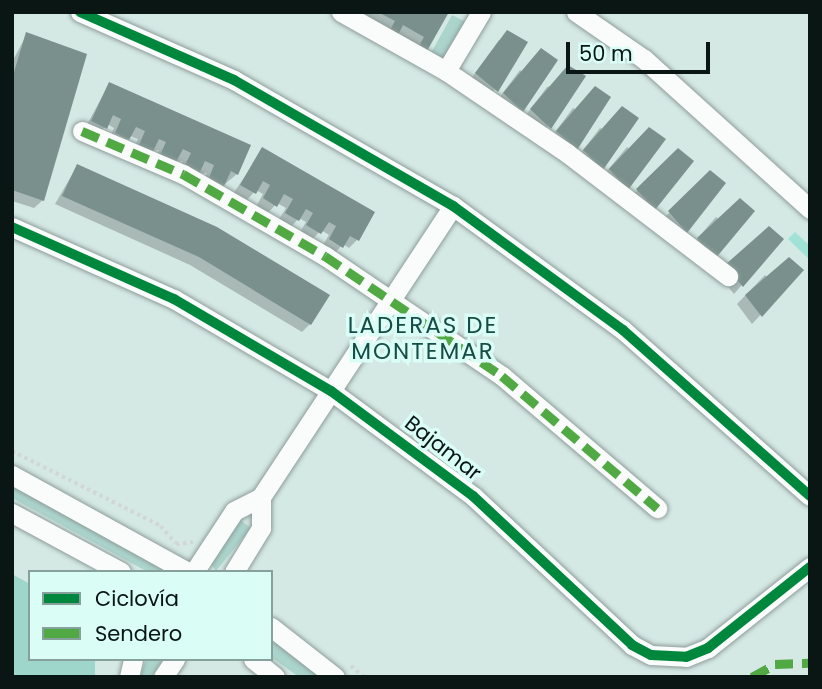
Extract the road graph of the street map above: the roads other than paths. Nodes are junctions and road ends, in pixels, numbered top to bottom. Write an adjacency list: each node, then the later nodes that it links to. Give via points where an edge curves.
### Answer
1 (80, 12): 7 (street, via 245,86)
2 (341, 12): 5 (street)
3 (481, 12): 5 (street)
4 (576, 12): 8 (street, via 644,59)
5 (446, 71): 10 (street, via 567,153)
6 (82, 131): 11 (street, via 233,200)
7 (453, 206): 11 (street); 14 (street, via 623,330)
8 (810, 209)
9 (12, 228): 12 (street, Bajamar, via 174,299)
10 (728, 276)
11 (390, 300): 12 (street); 16 (street, via 502,376)
12 (331, 391): 15 (street); 18 (street, Bajamar, via 473,496 632,645 652,655 686,657 708,648)
13 (12, 475): 20 (street)
14 (810, 496)
15 (261, 497): 21 (street, via 234,510); 22 (street, via 261,528)
16 (657, 508)
17 (12, 513): 19 (street)
18 (810, 566)
19 (117, 570)
20 (184, 570)
21 (195, 570)
22 (235, 570)
23 (273, 629): 28 (street)
24 (174, 661): 26 (street)
25 (255, 661): 27 (street)
26 (163, 677)
27 (275, 677)
28 (335, 677)

